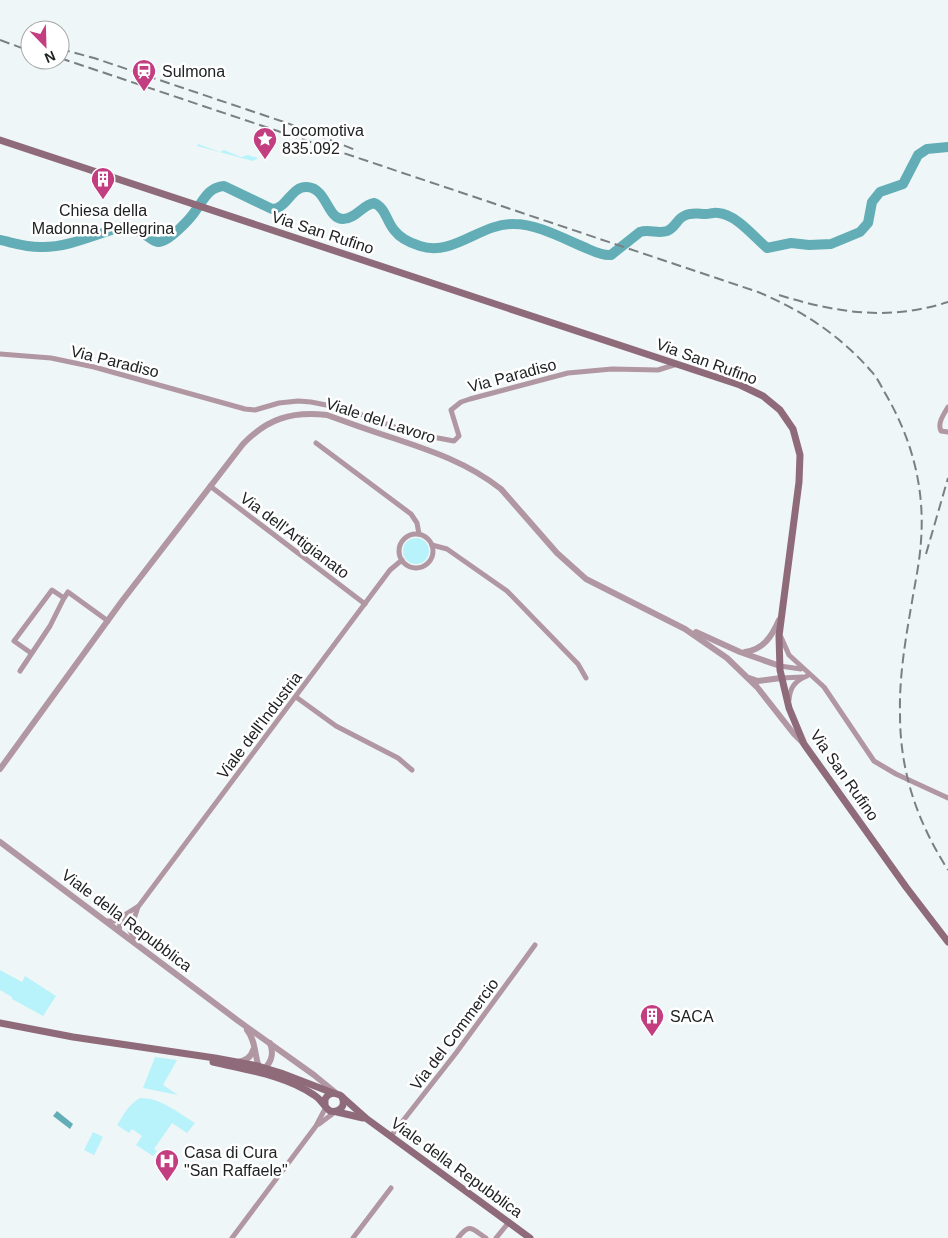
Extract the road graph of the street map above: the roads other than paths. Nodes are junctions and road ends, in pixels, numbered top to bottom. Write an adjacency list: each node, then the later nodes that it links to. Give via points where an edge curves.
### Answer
1 (0, 140): 3 (main road, Via San Rufino)
2 (0, 354): 4 (street, Via Paradiso, via 94,366 245,409)
3 (677, 364): 4 (street, Via Paradiso, via 658,370 612,369 568,373 461,402 451,410 460,436 454,441 411,433 346,409); 15 (main road, Via San Rufino, via 763,396 780,410 793,429 801,467)
4 (311, 402): 6 (street)
5 (948, 407): 7 (street, via 939,424 941,431)
6 (309, 413): 9 (street, Viale del Lavoro, via 279,418 263,426 242,444); 17 (street, Viale del Lavoro, via 327,415 438,453 474,470 501,489 557,553 586,579)
7 (948, 432)
8 (316, 444): 10 (street, via 411,514 418,523)
9 (210, 486): 14 (street, Via dell'Artigianato); 16 (street, Viale del Lavoro)
10 (419, 534): 11 (street); 12 (street, via 407,536 402,541 399,549)
11 (432, 545): 12 (street, via 431,557 423,566 411,567); 25 (street, via 447,549 507,591 578,664)
12 (402, 560): 14 (street, Viale dell'Industria, via 390,570)
13 (64, 598): 16 (street, via 68,592); 20 (street); 20 (street, via 52,590 14,640)
14 (365, 604): 27 (street, Viale dell'Industria)
15 (781, 617): 18 (main road, Via San Rufino); 19 (street, via 767,642 751,651)
16 (108, 621): 30 (street, Viale del Lavoro)
17 (685, 629): 19 (street, Viale del Lavoro); 24 (street, Viale del Lavoro, via 723,655)
18 (780, 632): 21 (main road, Via San Rufino); 23 (street, via 789,655)
19 (740, 652): 21 (street, Viale del Lavoro)
20 (31, 653): 22 (street)
21 (780, 666): 23 (street, via 798,668); 26 (main road, Via San Rufino)
22 (20, 671)
23 (807, 674): 26 (street); 28 (street, via 793,685); 32 (street, via 824,687 874,761)
24 (746, 676): 26 (street, via 758,681); 29 (street, Viale del Lavoro)
25 (586, 678)
26 (781, 678): 28 (main road, Via San Rufino)
27 (296, 697): 31 (street, via 336,726 398,758); 34 (street, Viale dell'Industria)
28 (789, 708): 29 (main road, Via San Rufino)
29 (804, 744): 39 (main road, Via San Rufino)
30 (0, 769)
31 (412, 770)
32 (948, 798)
33 (0, 842): 36 (street, Viale della Repubblica)
34 (138, 907): 35 (street, Viale dell'Industria); 37 (street, Viale dell'Industria)
35 (126, 916): 36 (street, Viale dell'Industria); 38 (street, Viale dell'Industria)
36 (105, 921): 38 (street, Viale della Repubblica)
37 (131, 924): 38 (street); 40 (street, via 130,931)
38 (118, 931): 40 (street, Viale della Repubblica)
39 (948, 942)
40 (136, 944): 42 (street, Viale della Repubblica)
41 (535, 945): 54 (street, Via del Commercio)
42 (237, 1020): 44 (street, Viale della Repubblica); 45 (street, Viale della Repubblica, via 250,1034)
43 (0, 1025): 46 (main road)
44 (270, 1043): 48 (street, via 272,1059); 49 (street, Viale della Repubblica)
45 (254, 1046): 47 (street, via 250,1058); 48 (street, Viale della Repubblica)
46 (159, 1051): 47 (main road); 48 (main road)
47 (236, 1062): 48 (main road)
48 (262, 1069): 49 (main road); 50 (main road, via 311,1092)
49 (337, 1094): 50 (main road, via 326,1097); 51 (main road, via 343,1106); 52 (main road, Viale della Repubblica)
50 (325, 1106): 51 (main road); 53 (street)
51 (336, 1112): 52 (main road, Viale della Repubblica); 53 (street)
52 (368, 1119): 54 (main road, Viale della Repubblica)
53 (316, 1126): 57 (street)
54 (391, 1136): 56 (main road, Viale della Repubblica)
55 (391, 1188): 58 (street)
56 (509, 1222): 61 (street); 62 (main road, Viale della Repubblica)
57 (232, 1238)
58 (353, 1238)
59 (458, 1238): 60 (street, via 469,1227)
60 (486, 1238)
61 (496, 1238)
62 (530, 1238)

